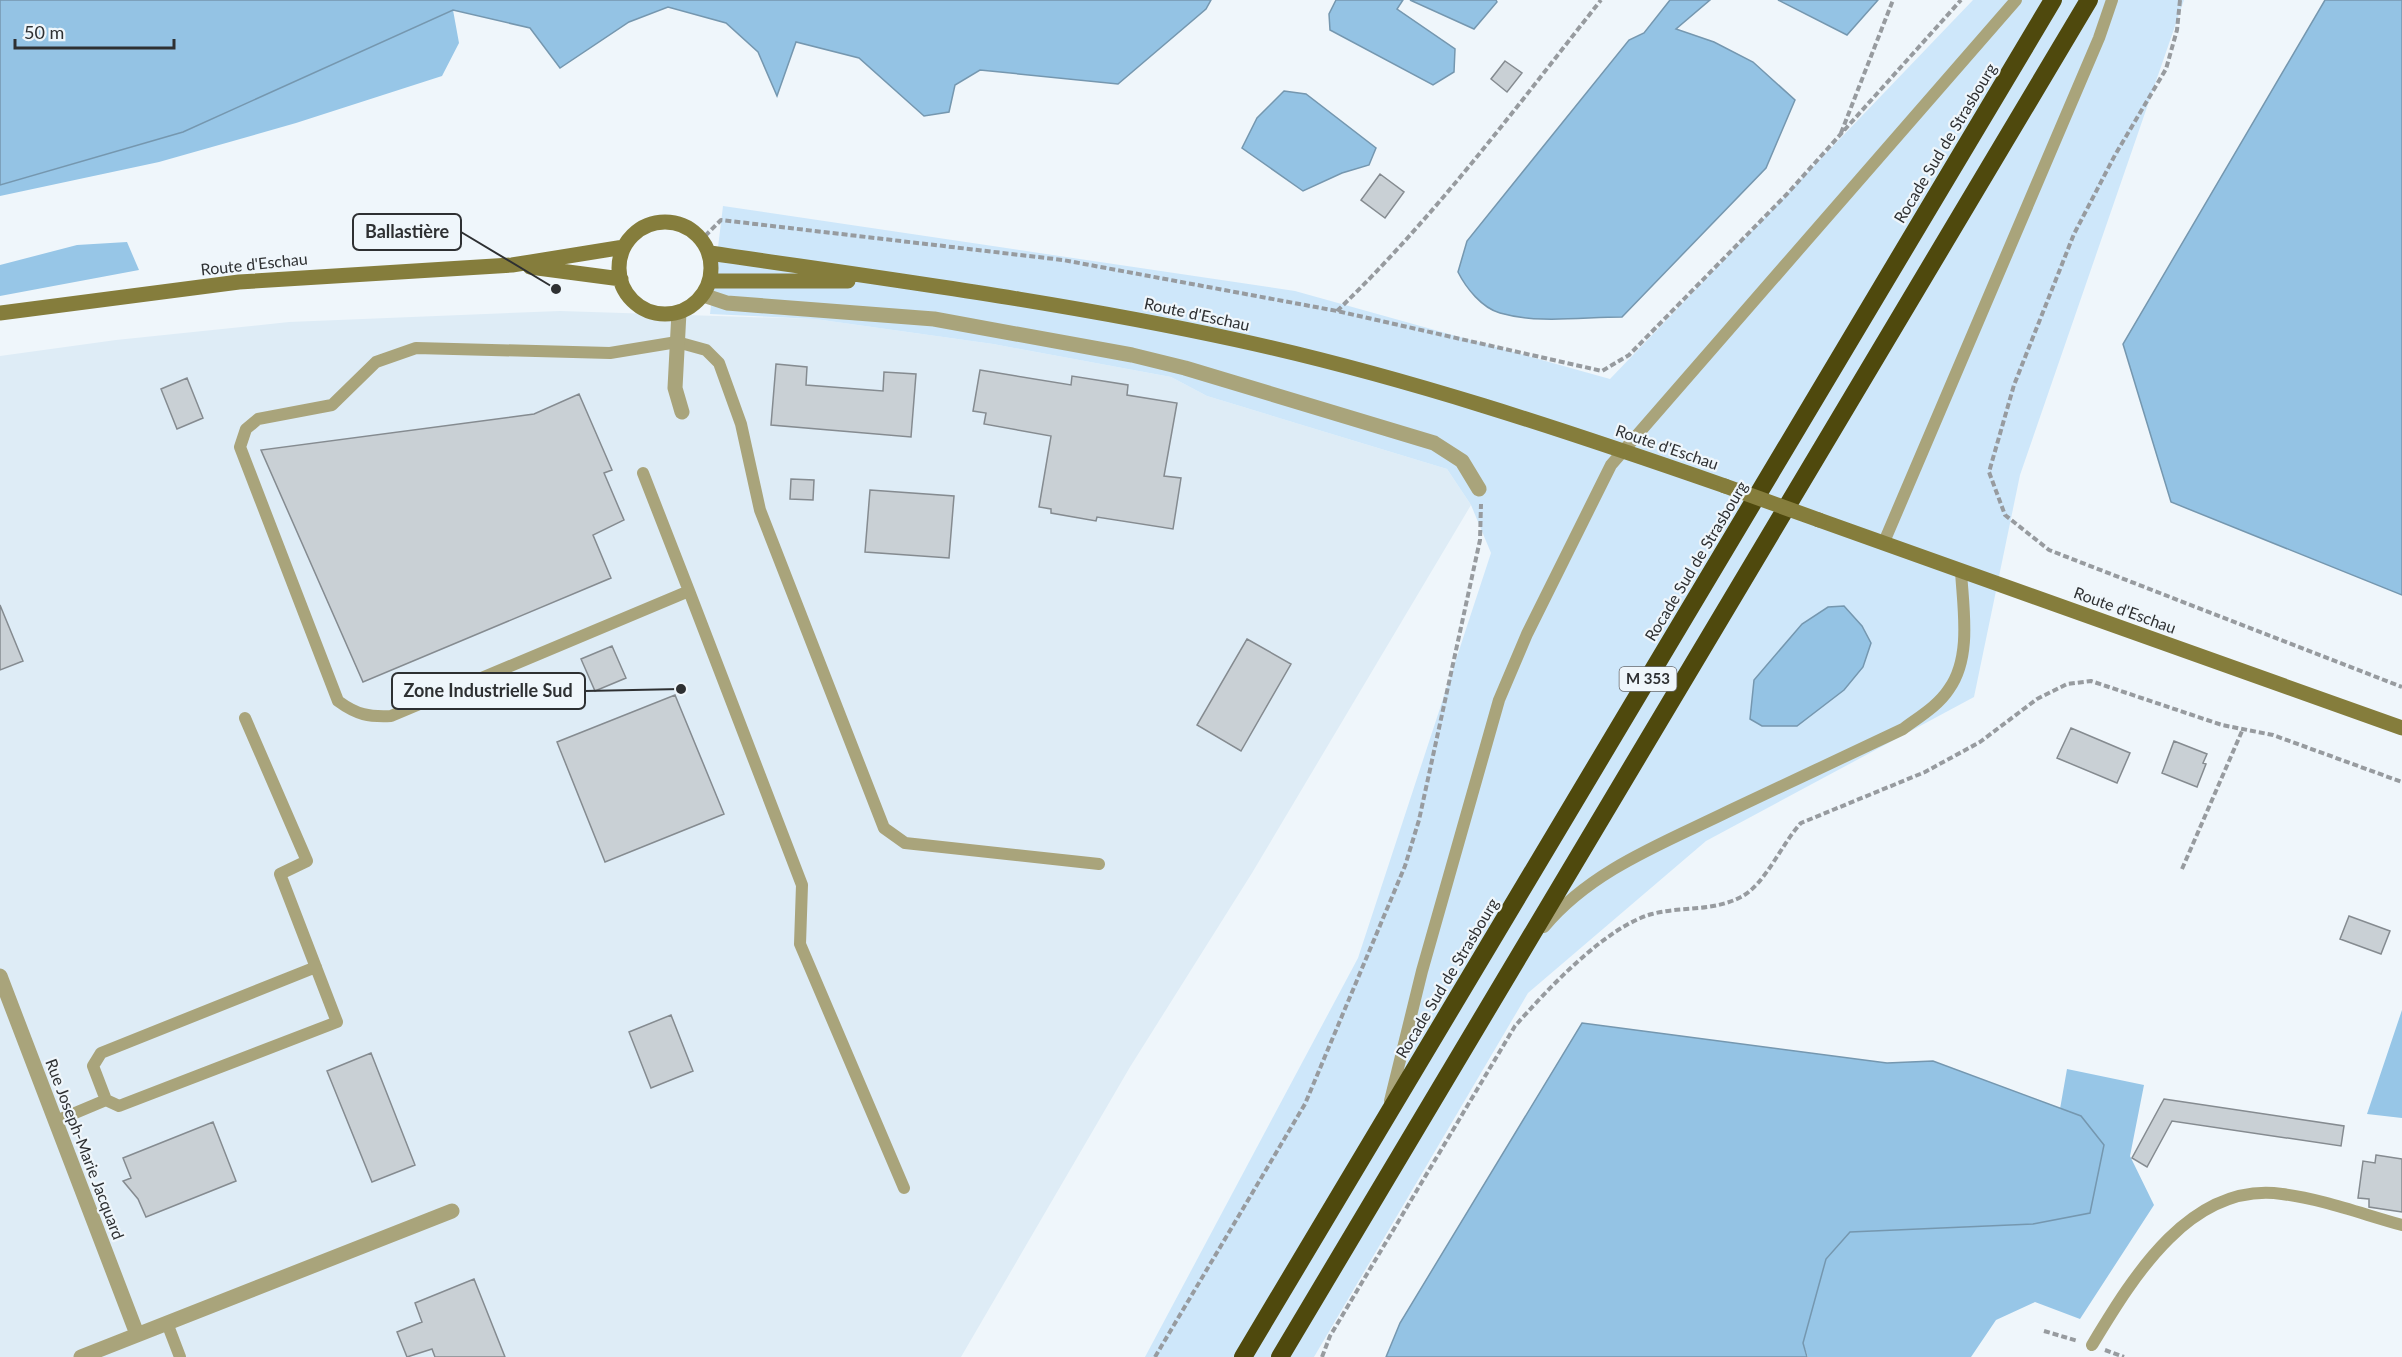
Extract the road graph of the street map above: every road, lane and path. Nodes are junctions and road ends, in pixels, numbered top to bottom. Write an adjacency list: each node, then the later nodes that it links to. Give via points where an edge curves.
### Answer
1 (1601, 0): 17 (path, via 1467,169 1376,274)
2 (1893, 0): 9 (path)
3 (1961, 0): 9 (path)
4 (2016, 0): 22 (lane)
5 (2052, 0): 39 (highway, Rocade Sud de Strasbourg / M 353)
6 (2089, 0): 35 (highway, M 353)
7 (2112, 0): 25 (lane)
8 (2180, 0): 28 (path, via 2177,30 2166,69 2074,234 2014,385 1989,472 2005,515 2049,550)
9 (1839, 137): 17 (path, via 1629,356 1602,371)
10 (702, 238): 11 (main road, via 683,225 660,221 645,226); 12 (main road); 17 (path, via 721,220 1063,260)
11 (624, 247): 13 (main road, Route d'Eschau); 14 (main road)
12 (710, 253): 15 (main road, Route d'Eschau); 16 (main road, via 712,267)
13 (512, 265): 14 (main road, Route d'Eschau); 19 (main road, Route d'Eschau, via 239,282)
14 (621, 279): 18 (main road, via 626,293 650,312)
15 (897, 281): 16 (main road, Route d'Eschau); 22 (main road, Route d'Eschau, via 1085,309 1239,340 1395,378)
16 (707, 288): 18 (main road, via 693,306); 24 (street, via 727,303 934,319 1174,366 1434,443 1462,462)
17 (1337, 311)
18 (679, 312): 20 (street)
19 (0, 313)
20 (677, 342): 21 (street, via 675,388); 27 (lane, via 610,353 416,348 376,362 332,405 258,419 246,429 240,447 338,701 367,717 392,716); 33 (lane, via 706,350 719,363 741,424 760,510 884,828 904,843)
21 (682, 412)
22 (1624, 451): 25 (main road, Route d'Eschau, bridge); 39 (lane, via 1611,465 1499,700 1422,971)
23 (643, 473): 27 (lane)
24 (1479, 489): 49 (path, via 1480,540 1419,820 1405,866 1305,1104)
25 (1884, 542): 26 (main road, Route d'Eschau)
26 (1961, 571): 30 (main road, Route d'Eschau); 35 (lane, via 1962,662 1949,689 1930,709 1903,729 1639,854 1584,888 1557,912)
27 (689, 591): 41 (lane, via 802,885 800,944)
28 (2402, 687)
29 (245, 718): 36 (lane, via 307,861 280,874)
30 (2402, 728)
31 (2242, 731): 32 (path, via 2273,735); 34 (path); 52 (path, via 2091,681 2067,684 2037,699 1980,742 1925,772 1802,823 1743,896 1717,906 1653,914 1625,924 1545,992 1515,1026 1330,1336)
32 (2402, 782)
33 (1099, 864)
34 (2182, 869)
35 (1514, 963): 51 (highway, M 353)
36 (316, 967): 38 (lane, via 101,1053 93,1066); 38 (lane, via 337,1022 119,1107)
37 (0, 976): 40 (street, Rue Joseph-Marie Jacquard)
38 (106, 1100): 40 (lane)
39 (1386, 1117): 50 (highway, Rocade Sud de Strasbourg / M 353)
40 (56, 1121): 45 (street, Rue Joseph-Marie Jacquard)
41 (904, 1188)
42 (452, 1211): 44 (street)
43 (2402, 1225): 46 (lane, via 2280,1193 2257,1192 2223,1201 2199,1214 2140,1270)
44 (167, 1323): 45 (street); 48 (lane)
45 (137, 1334): 47 (street)
46 (2092, 1345)
47 (81, 1357)
48 (180, 1357)
49 (1155, 1357)
50 (1243, 1357)
51 (1280, 1357)
52 (1322, 1357)

